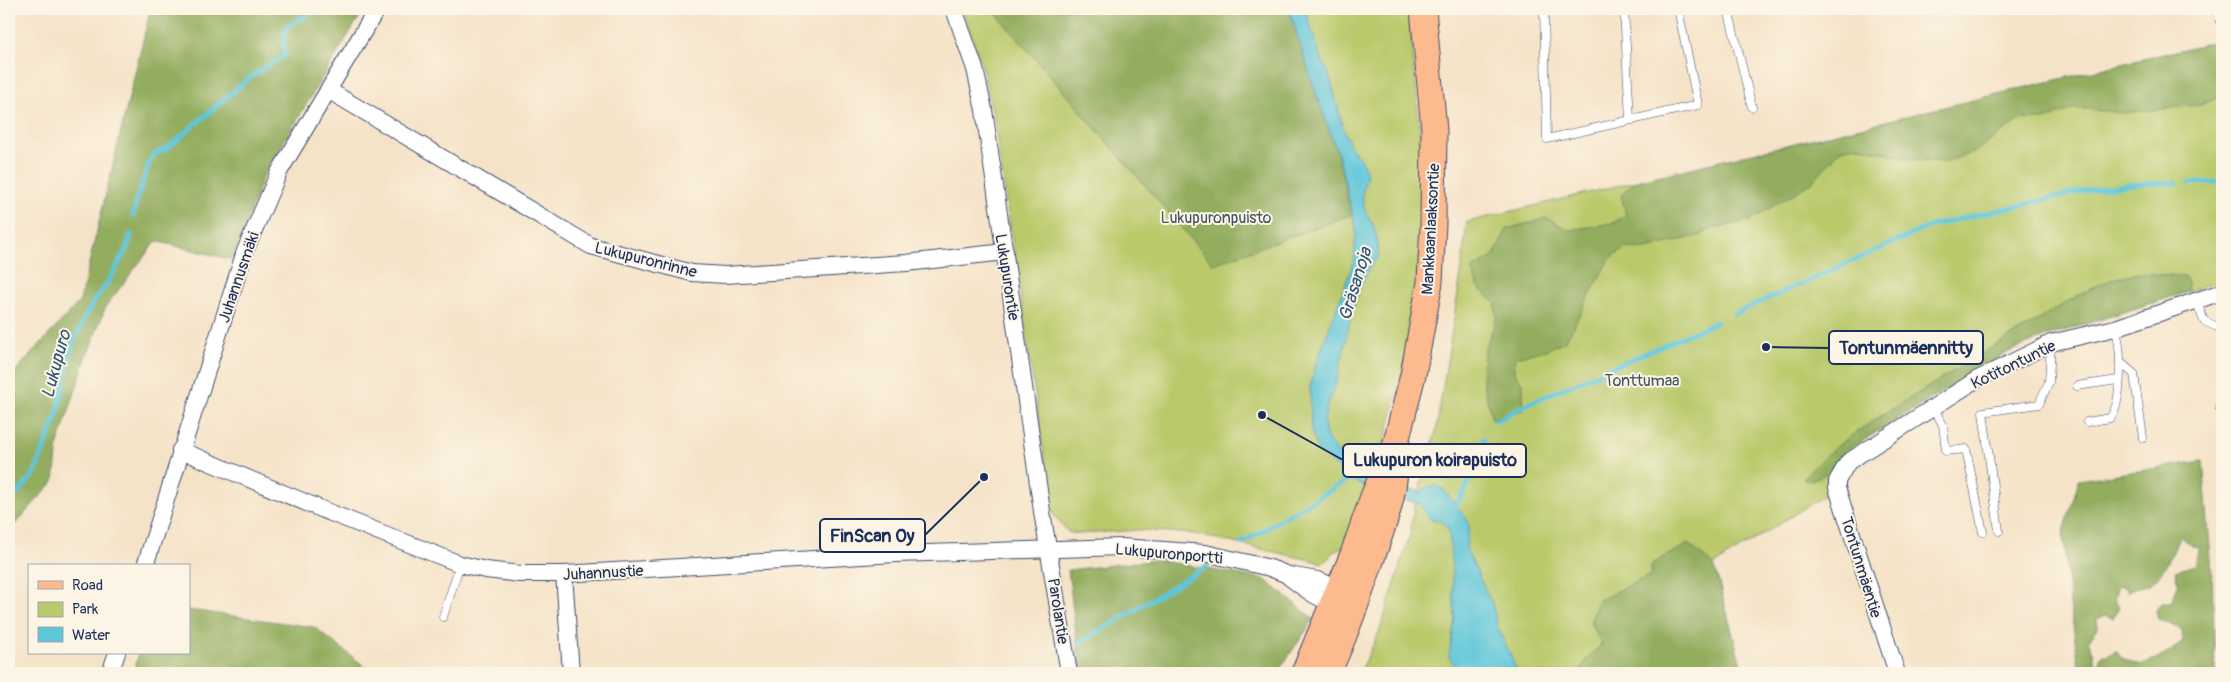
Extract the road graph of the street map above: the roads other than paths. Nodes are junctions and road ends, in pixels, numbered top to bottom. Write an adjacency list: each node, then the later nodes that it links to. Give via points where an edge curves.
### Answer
1 (377, 9): 10 (street, Juhannusmäki)
2 (954, 9): 13 (street, Lukupurontie, via 975,69)
3 (1423, 9): 33 (main road, Mankkaanlaaksontie, via 1434,130 1430,282 1414,375 1396,446 1395,485 1384,522)
4 (1544, 9): 12 (lane, via 1547,139)
5 (1624, 9): 12 (lane)
6 (1678, 9): 12 (lane, via 1698,105)
7 (1728, 9): 11 (lane)
8 (2217, 9): 9 (lane)
9 (2222, 23)
10 (328, 90): 13 (street, Lukupuronrinne, via 590,246 692,272 745,274 906,263); 25 (street, Juhannusmäki, via 279,172 245,251)
11 (1752, 107)
12 (1630, 120)
13 (1005, 252): 29 (street, Lukupurontie)
14 (2222, 292): 15 (street, Kotitontuntie)
15 (2196, 300): 16 (lane, via 2204,322); 17 (street, Kotitontuntie)
16 (2222, 325)
17 (2115, 328): 18 (street, Kotitontuntie); 19 (lane)
18 (2051, 343): 22 (street, Kotitontuntie, via 1976,380); 28 (lane, via 2049,382 2038,404 1983,412)
19 (2120, 362): 20 (lane); 24 (lane, via 2134,374)
20 (2118, 380): 21 (lane); 23 (lane, via 2113,414 2110,418)
21 (2077, 386)
22 (1933, 407): 26 (street, Kotitontuntie); 27 (lane, via 1943,424 1946,451 1966,449)
23 (2087, 422)
24 (2142, 438)
25 (180, 450): 30 (street, Juhannusmäki); 31 (street, Juhannustie)
26 (1848, 462): 41 (street, Tontunmäentie, via 1837,481 1837,488)
27 (1983, 532)
28 (1999, 532)
29 (1049, 548): 32 (street, Juhannustie); 33 (street, Lukupuronportti, via 1122,547 1205,553 1317,580); 38 (street, Parolantie)
30 (146, 564)
31 (460, 564): 32 (street, Juhannustie, via 520,574); 34 (lane)
32 (564, 574): 37 (street)
33 (1342, 599): 39 (main road, Mankkaanlaaksontie); 40 (main road, Mankkaanlaaksontie)
34 (443, 617)
35 (117, 654): 36 (street)
36 (110, 673)
37 (571, 673)
38 (1069, 673)
39 (1304, 673)
40 (1328, 673)
41 (1897, 673)

